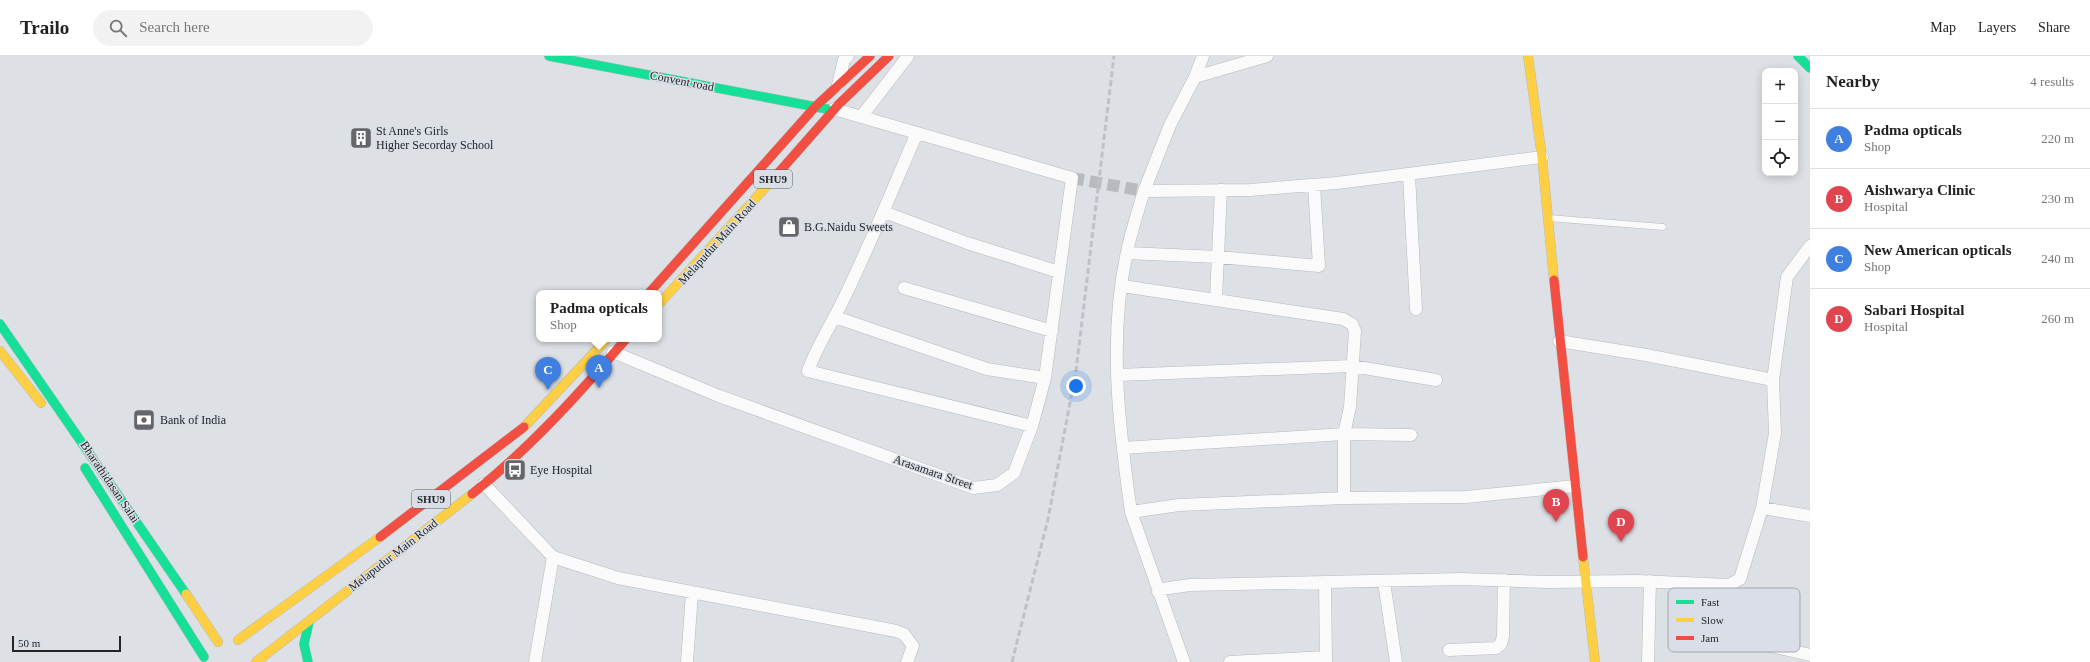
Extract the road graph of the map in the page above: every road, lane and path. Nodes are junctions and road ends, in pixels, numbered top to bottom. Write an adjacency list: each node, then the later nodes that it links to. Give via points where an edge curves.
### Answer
1 (551, 56): 13 (main road, Convent road)
2 (848, 56): 12 (street, via 844,60)
3 (870, 56): 12 (main road, Melapudur Main Road / SHU9)
4 (888, 56): 14 (main road, Melapudur Main Road / SHU9)
5 (908, 56): 15 (street)
6 (1202, 56): 11 (street)
7 (1267, 56): 11 (street)
8 (1528, 56): 17 (main road)
9 (1798, 56): 10 (main road)
10 (1810, 68)
11 (1195, 78): 21 (street, via 1170,125)
12 (837, 88): 13 (main road, Melapudur Main Road / SHU9)
13 (815, 107): 14 (main road, Convent road); 31 (main road, Melapudur Main Road / SHU9)
14 (834, 109): 15 (street); 33 (main road, Melapudur Main Road / SHU9, via 712,250)
15 (861, 117): 16 (street)
16 (917, 133): 22 (street); 28 (street, Arasamara Street, via 1072,178)
17 (1542, 157): 18 (street); 23 (main road)
18 (1409, 175): 19 (street); 34 (street)
19 (1314, 185): 20 (street); 27 (street, via 1319,266)
20 (1220, 190): 21 (street); 27 (street)
21 (1144, 191): 26 (street)
22 (884, 212): 28 (street, via 968,243); 35 (street)
23 (1547, 218): 24 (lane); 38 (main road)
24 (1663, 227)
25 (1810, 246): 47 (street, via 1787,277)
26 (1127, 253): 27 (street); 29 (street)
27 (1218, 257): 32 (street)
28 (1059, 272): 37 (street, Arasamara Street)
29 (1122, 286): 32 (street); 44 (street, via 1116,356)
30 (904, 288): 37 (street)
31 (652, 290)
32 (1216, 299): 43 (street, via 1343,319 1352,324 1355,331)
33 (662, 301)
34 (1416, 309)
35 (836, 317): 45 (street, via 987,369); 48 (street, via 808,371)
36 (0, 324): 69 (main road, Bharathidasan Salai, via 86,446)
37 (1052, 331): 45 (street, Arasamara Street)
38 (1559, 341): 47 (street); 55 (main road)
39 (603, 342): 69 (main road, Melapudur Main Road / SHU9, via 528,424 379,538)
40 (623, 342): 42 (main road, Melapudur Main Road / SHU9)
41 (0, 350): 51 (main road, Bharathidasan Salai)
42 (613, 352): 48 (street, Arasamara Street, via 719,396 974,488 997,486 1014,474); 54 (main road, Melapudur Main Road / SHU9, via 552,423)
43 (1352, 366): 44 (street); 46 (street); 49 (street, via 1350,407)
44 (1118, 375): 52 (street)
45 (1045, 378): 48 (street, Arasamara Street)
46 (1436, 380)
47 (1773, 380): 57 (street, via 1775,433)
48 (1032, 426)
49 (1344, 434): 50 (street); 52 (street); 56 (street)
50 (1411, 435)
51 (66, 436)
52 (1123, 448): 58 (street)
53 (78, 456): 74 (main road, Bharathidasan Salai)
54 (484, 484): 60 (street); 68 (main road, Melapudur Main Road / SHU9)
55 (1575, 486): 56 (street, via 1466,497); 62 (main road)
56 (1344, 498): 58 (street, via 1178,505)
57 (1762, 508): 59 (street); 63 (street, via 1740,579 1736,583 1729,585)
58 (1131, 512): 66 (street)
59 (1810, 516)
60 (553, 558): 67 (street, via 618,578); 77 (street)
61 (1504, 580): 62 (street); 64 (street); 70 (street, via 1501,644 1496,648)
62 (1586, 581): 63 (street); 83 (main road)
63 (1650, 581): 84 (street)
64 (1384, 582): 65 (street); 82 (street)
65 (1324, 583): 66 (street, via 1190,585 1162,589); 73 (street)
66 (1158, 592): 80 (street)
67 (692, 593): 78 (street); 79 (street, via 896,631 904,634 913,646)
68 (309, 622): 75 (main road, Melapudur Main Road / SHU9); 76 (main road, via 304,644)
69 (231, 641): 74 (main road, SHU9, via 212,645)
70 (1449, 650)
71 (1800, 652): 72 (street)
72 (1810, 654)
73 (1325, 659): 81 (street)
74 (204, 660)
75 (255, 660)
76 (308, 662)
77 (535, 662)
78 (687, 662)
79 (907, 662)
80 (1184, 662)
81 (1230, 662)
82 (1396, 662)
83 (1595, 662)
84 (1648, 662)

